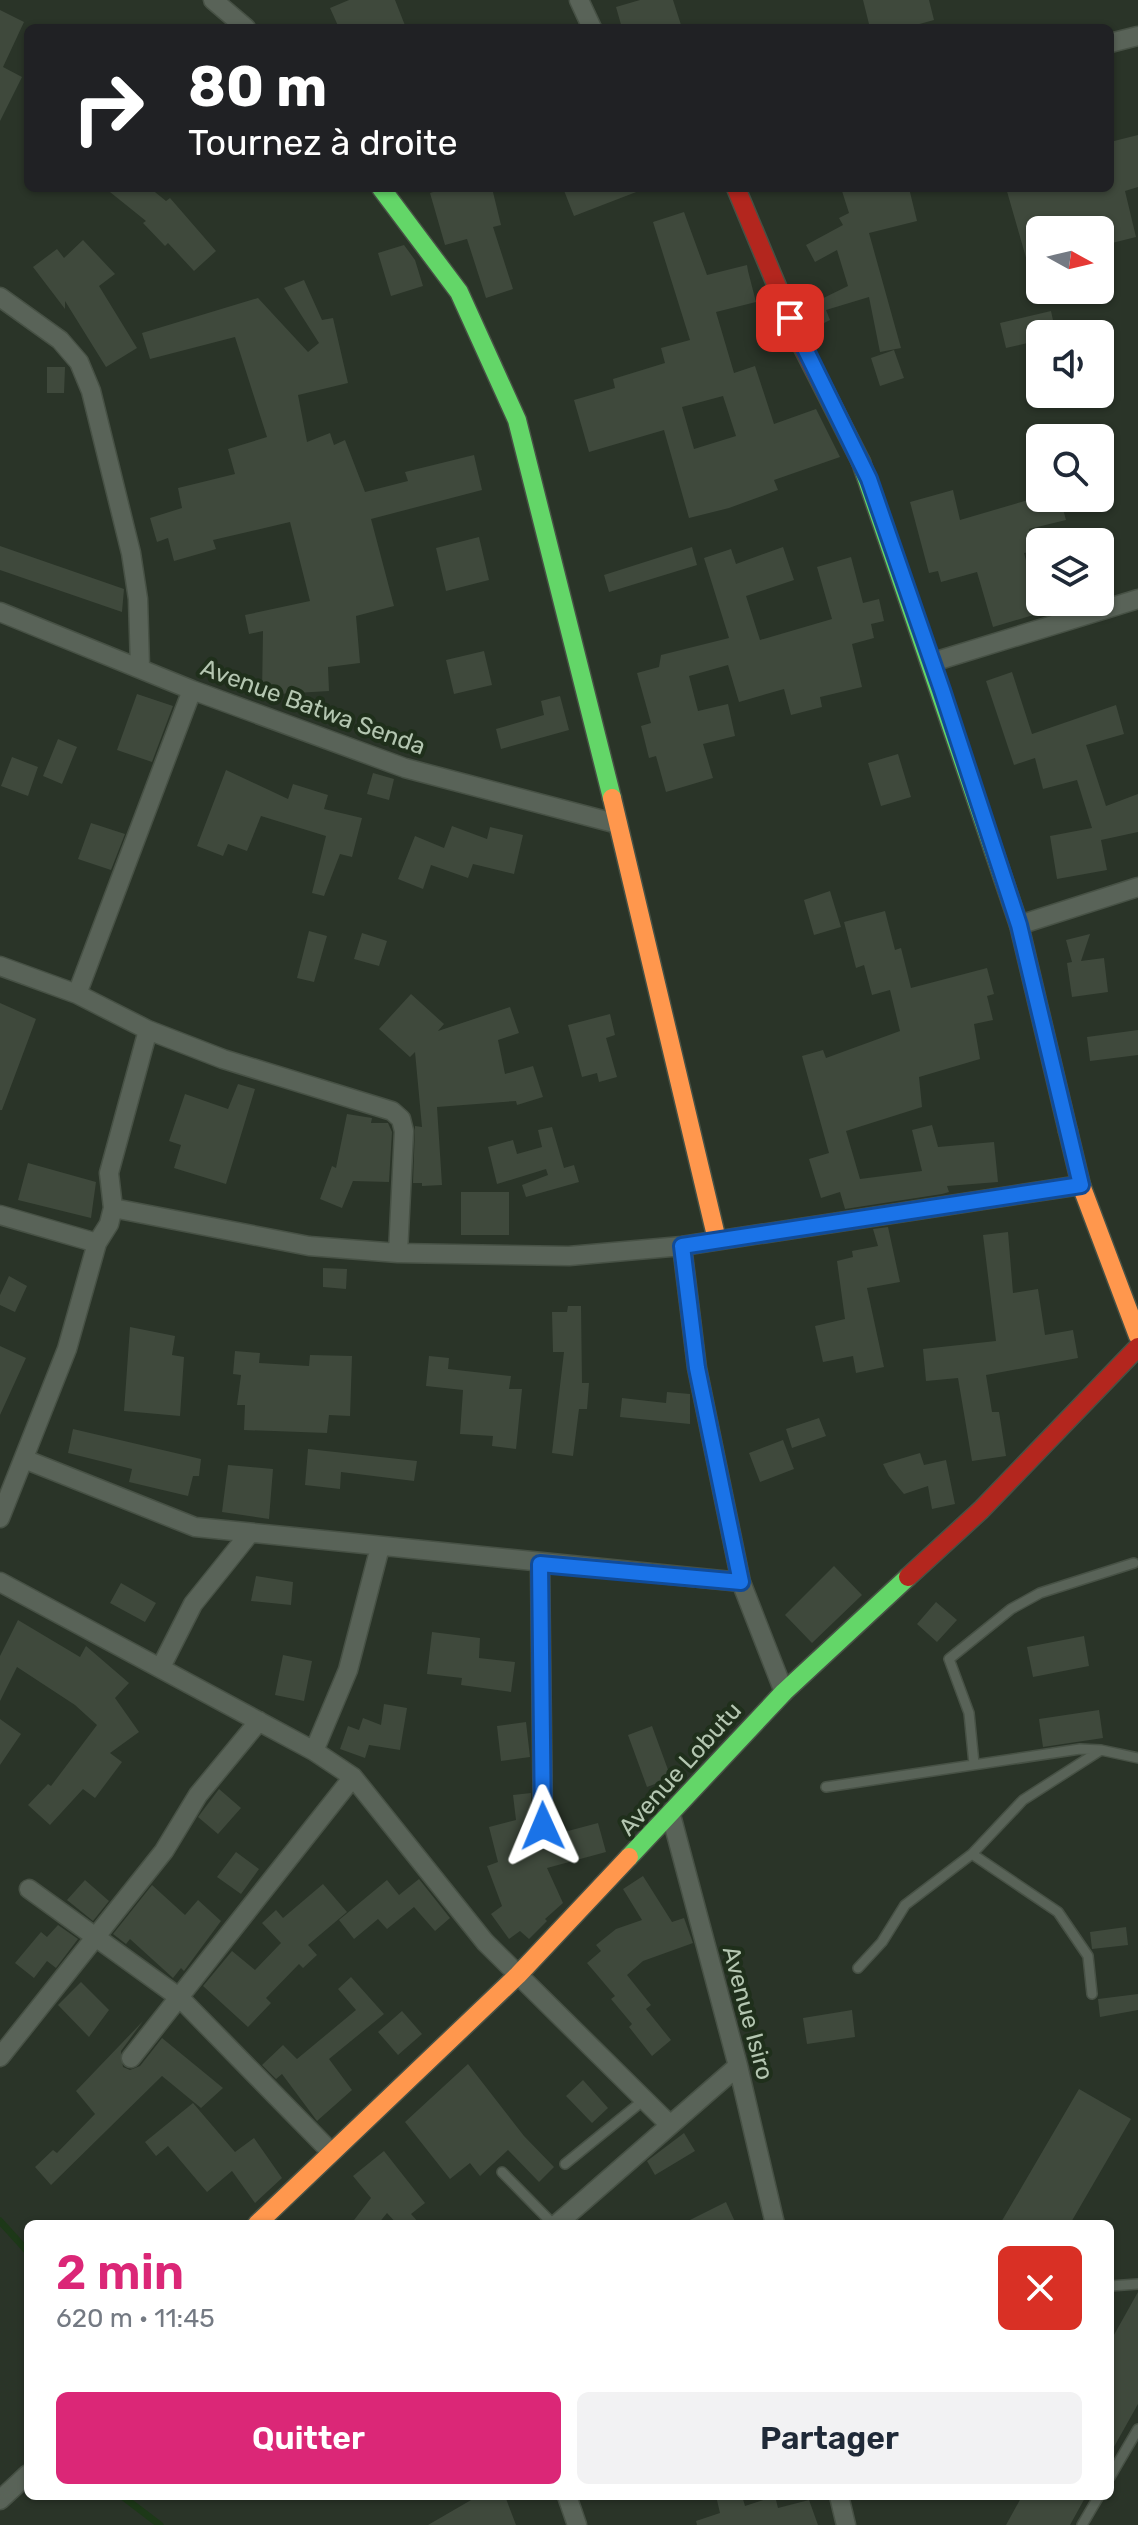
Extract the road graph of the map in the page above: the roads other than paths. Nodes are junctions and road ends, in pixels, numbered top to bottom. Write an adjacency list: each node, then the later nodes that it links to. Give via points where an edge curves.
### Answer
1 (213, 0): 3 (street)
2 (579, 0): 4 (street)
3 (241, 24)
4 (590, 24)
5 (1138, 36): 6 (street)
6 (1114, 42)
7 (384, 192): 15 (street, via 449,276 510,398)
8 (738, 192): 12 (street, via 801,344 869,479)
9 (0, 297): 13 (street, via 60,340 79,362 91,391 133,565)
10 (1138, 599): 12 (street)
11 (0, 612): 13 (street, Avenue Batwa Senda)
12 (933, 662): 17 (street)
13 (140, 667): 14 (street, Avenue Batwa Senda)
14 (192, 690): 15 (street, Avenue Batwa Senda, via 405,768); 19 (street)
15 (618, 824): 24 (street)
16 (1138, 887): 17 (street)
17 (1019, 925): 21 (street)
18 (0, 966): 19 (street)
19 (77, 994): 20 (street)
20 (148, 1030): 22 (street, via 109,1173); 27 (street, via 396,1114 404,1131)
21 (1081, 1185): 24 (street); 28 (street)
22 (113, 1208): 25 (street); 27 (street, via 309,1246)
23 (0, 1215): 25 (street)
24 (717, 1240): 26 (street)
25 (97, 1243): 30 (street, via 67,1349)
26 (682, 1246): 27 (street, via 569,1256); 37 (street, via 697,1368)
27 (398, 1253)
28 (1138, 1336)
29 (1138, 1347): 39 (street, Avenue Lobutu, via 981,1510)
30 (24, 1459): 31 (street); 32 (street, via 178,1523)
31 (0, 1518)
32 (250, 1533): 33 (street); 38 (street, via 193,1604)
33 (380, 1547): 35 (street); 42 (street, via 348,1670)
34 (1134, 1563): 44 (lane, via 1040,1593 1011,1609 949,1659 969,1713)
35 (540, 1564): 37 (street); 48 (street)
36 (0, 1582): 38 (street)
37 (741, 1582): 39 (street)
38 (161, 1667): 40 (street)
39 (784, 1692): 47 (street, Avenue Lobutu)
40 (259, 1721): 42 (street); 51 (street)
41 (1101, 1750): 43 (lane); 44 (lane); 49 (lane, via 1023,1800)
42 (314, 1751): 45 (street)
43 (1138, 1758)
44 (974, 1764): 46 (lane)
45 (353, 1777): 53 (street, via 485,1942); 55 (street)
46 (826, 1787)
47 (671, 1815): 53 (street, Avenue Lobutu); 58 (street, Avenue Isiro)
48 (543, 1826)
49 (972, 1854): 52 (lane, via 905,1905); 54 (lane, via 1058,1912 1088,1956)
50 (29, 1889): 51 (street)
51 (94, 1939): 55 (street); 56 (street)
52 (858, 1968)
53 (518, 1975): 59 (street); 61 (street, Avenue Lobutu)
54 (1092, 1994)
55 (180, 1998): 57 (street); 61 (street)
56 (0, 2057)
57 (131, 2058)
58 (738, 2066): 60 (street); 67 (street, Avenue Isiro)
59 (645, 2099): 60 (street); 62 (lane)
60 (669, 2124): 66 (street)
61 (331, 2152): 64 (street, Avenue Lobutu)
62 (565, 2164)
63 (502, 2172): 65 (lane)
64 (271, 2220)
65 (551, 2220)
66 (560, 2220)
67 (774, 2220)
68 (1138, 2284): 69 (lane)
69 (1114, 2286)
70 (1138, 2429): 71 (lane)
71 (1114, 2470)
72 (24, 2478): 73 (street)
73 (0, 2500)
74 (568, 2500): 77 (street)
75 (840, 2500): 78 (street)
76 (1097, 2500): 79 (lane)
77 (577, 2525)
78 (846, 2525)
79 (1082, 2525)

